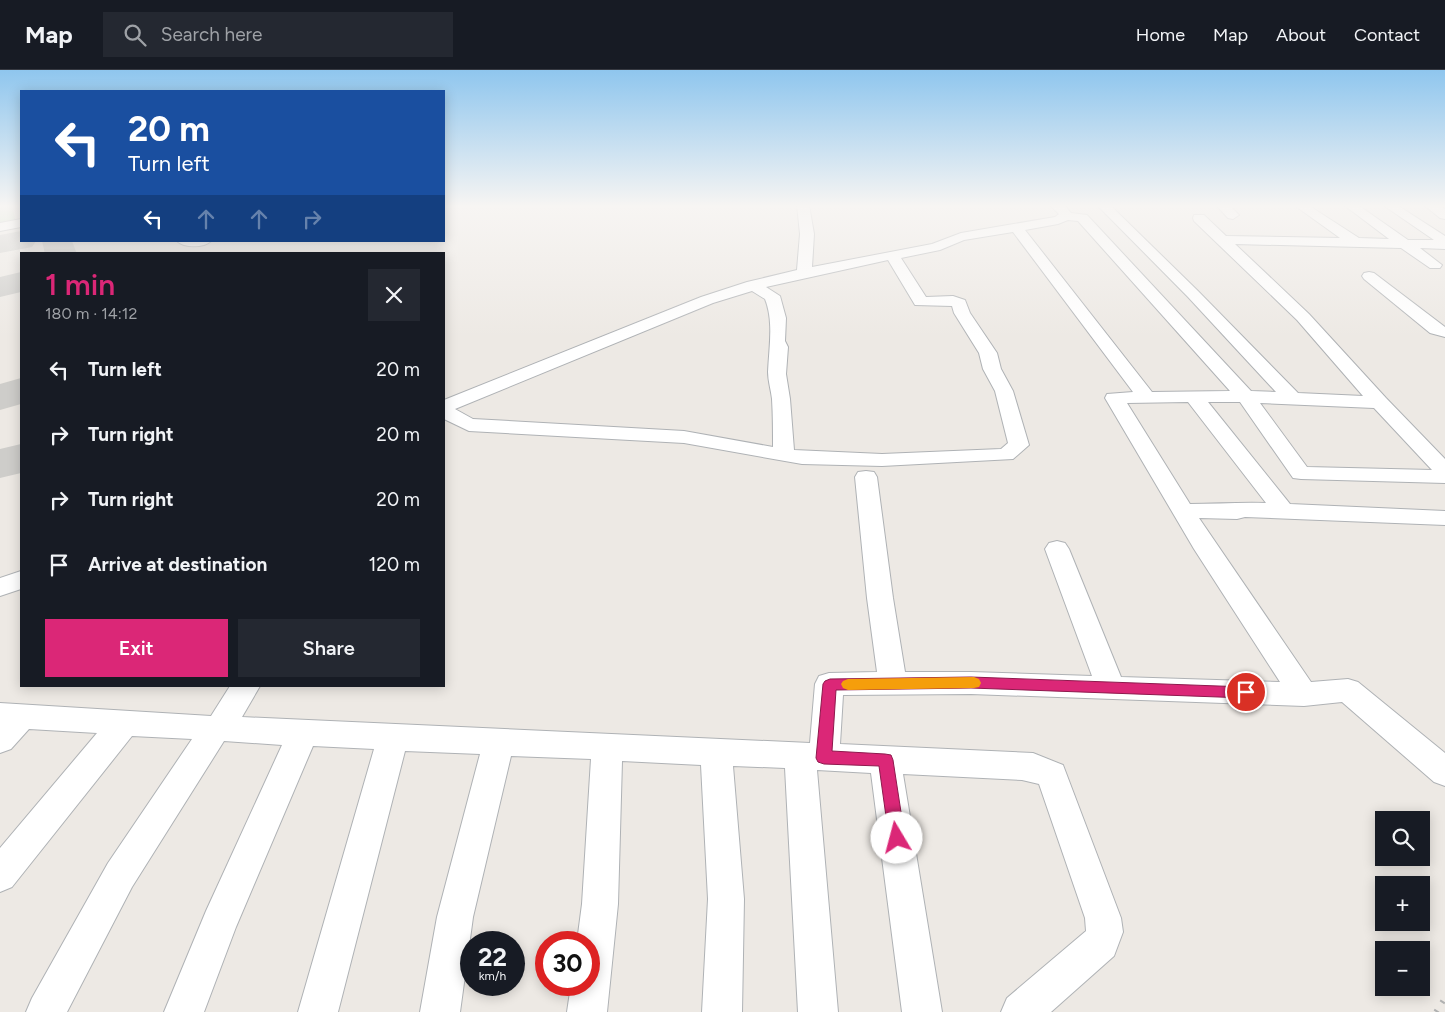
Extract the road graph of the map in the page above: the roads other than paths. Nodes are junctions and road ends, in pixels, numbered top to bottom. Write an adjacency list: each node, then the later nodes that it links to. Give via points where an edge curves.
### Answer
1 (806, 249): 10 (street)
2 (926, 249): 8 (street)
3 (1033, 249): 14 (street)
4 (1110, 249): 16 (street)
5 (1147, 249): 17 (street)
6 (1233, 249): 18 (street, via 1302,317)
7 (1412, 249): 9 (street)
8 (892, 256): 10 (street); 21 (street, via 921,302 959,303 988,353 992,369 1004,391 1019,445 1006,455 882,460 802,458)
9 (1435, 265)
10 (804, 273): 12 (street)
11 (1369, 276): 13 (street, via 1436,329)
12 (752, 285): 19 (street, via 707,300); 21 (street, via 772,296 776,306 777,374)
13 (1445, 332)
14 (1146, 397): 15 (street); 25 (street, via 1114,398)
15 (1194, 397): 16 (street); 26 (street)
16 (1246, 397): 17 (street); 24 (street, via 1302,473)
17 (1293, 399): 18 (street)
18 (1380, 402): 22 (street)
19 (445, 407)
20 (445, 412): 21 (street, via 470,425 684,437)
21 (784, 454)
22 (1445, 471)
23 (866, 477): 31 (street)
24 (1445, 477)
25 (1182, 510): 26 (street); 34 (street)
26 (1283, 511): 27 (street)
27 (1445, 518)
28 (1057, 549): 33 (street)
29 (20, 580): 30 (street)
30 (0, 587)
31 (893, 684): 33 (street); 44 (street, via 830,684)
32 (245, 687): 37 (street)
33 (1111, 688): 34 (street)
34 (1304, 694): 46 (street, via 1348,690)
35 (11, 716): 36 (street); 40 (street)
36 (124, 722): 37 (street); 47 (street)
37 (218, 728): 38 (street); 48 (street, via 120,875)
38 (303, 733): 39 (street); 49 (street)
39 (393, 737): 41 (street); 50 (street)
40 (0, 740)
41 (499, 742): 42 (street); 51 (street, via 455,917)
42 (608, 747): 43 (street); 52 (street, via 600,904)
43 (716, 752): 44 (street); 53 (street, via 726,899)
44 (812, 757): 45 (street); 54 (street)
45 (885, 760): 55 (street); 56 (street, via 1028,766 1052,775 1103,918 1104,932 1101,942)
46 (1445, 772)
47 (0, 875)
48 (46, 1012)
49 (184, 1012)
50 (318, 1012)
51 (440, 1012)
52 (587, 1012)
53 (722, 1012)
54 (818, 1012)
55 (922, 1012)
56 (1021, 1012)

